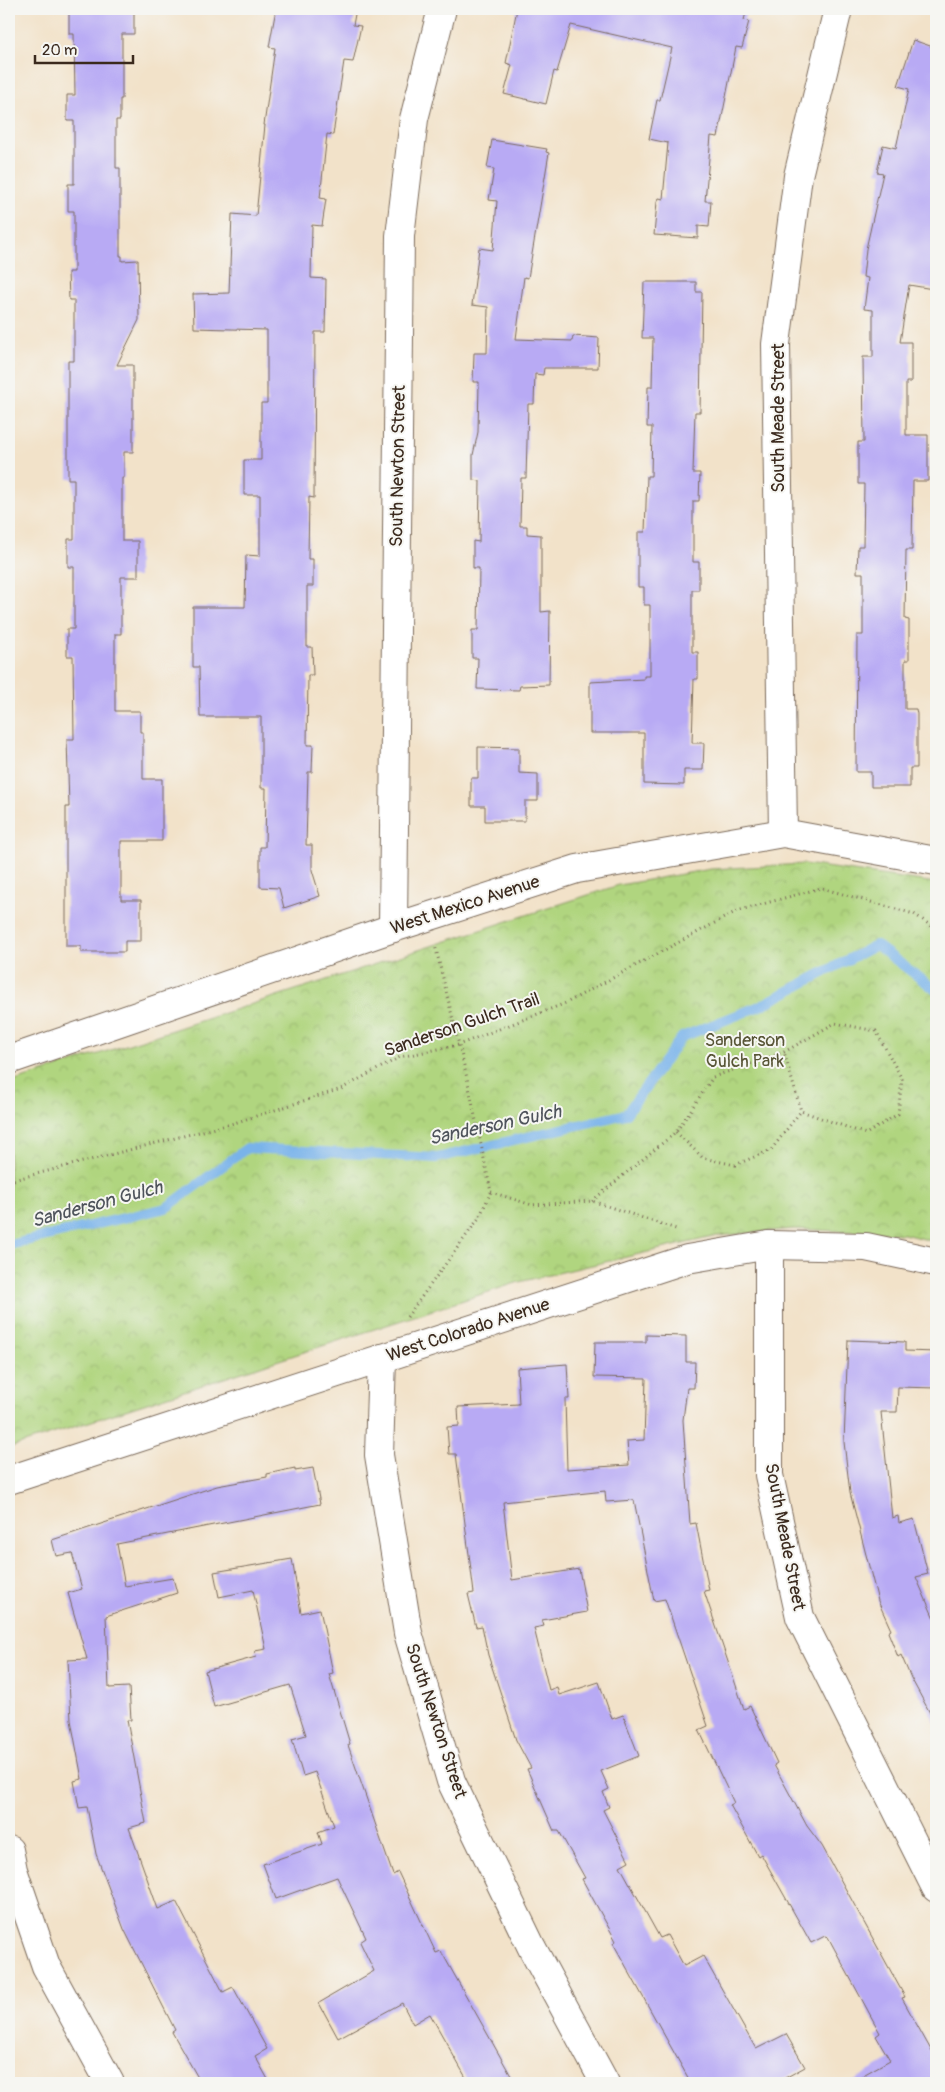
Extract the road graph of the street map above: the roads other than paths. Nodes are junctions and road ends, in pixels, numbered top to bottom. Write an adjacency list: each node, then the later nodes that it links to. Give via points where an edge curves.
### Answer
1 (442, 9): 5 (street, South Newton Street, via 414,119 400,236)
2 (838, 9): 3 (street, South Meade Street, via 798,176 776,344)
3 (782, 833): 4 (street, West Mexico Avenue); 5 (street, West Mexico Avenue, via 576,869)
4 (936, 861)
5 (393, 928): 6 (street, West Mexico Avenue)
6 (9, 1060)
7 (769, 1245): 8 (street, West Colorado Avenue, via 866,1247); 9 (street, West Colorado Avenue, via 688,1259); 12 (street, South Meade Street, via 769,1475 800,1617)
8 (936, 1262)
9 (382, 1358): 10 (street, West Colorado Avenue); 14 (street, South Newton Street, via 379,1455 408,1633 451,1781 532,1948)
10 (9, 1480)
11 (10, 1864): 13 (street, via 46,1966)
12 (936, 1888)
13 (110, 2083)
14 (605, 2083)

